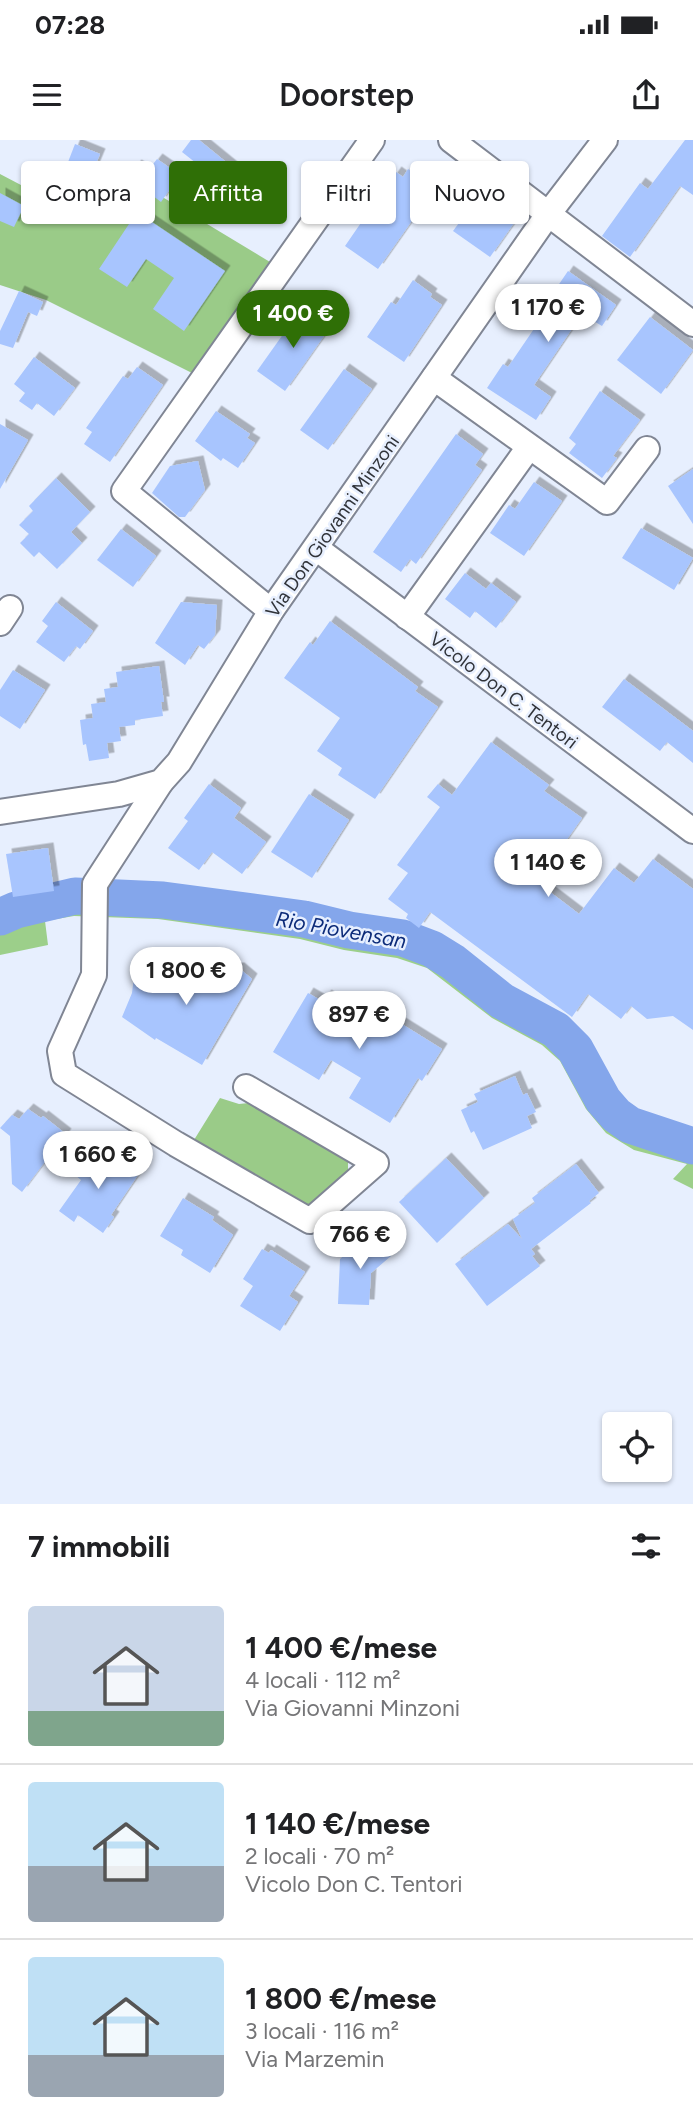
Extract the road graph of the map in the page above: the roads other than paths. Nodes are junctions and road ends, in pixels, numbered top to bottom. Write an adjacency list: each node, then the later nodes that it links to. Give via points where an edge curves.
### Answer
1 (372, 140): 10 (street, via 124,491)
2 (451, 140): 4 (street)
3 (605, 140): 4 (street, Via Don Giovanni Minzoni)
4 (549, 213): 5 (street); 6 (street, Via Don Giovanni Minzoni)
5 (693, 324)
6 (434, 378): 7 (street); 9 (street, Via Don Giovanni Minzoni)
7 (530, 447): 8 (street, via 607,502); 11 (street)
8 (647, 449)
9 (316, 548): 10 (street, Via Don Giovanni Minzoni); 11 (street, Vicolo Don C. Tentori)
10 (271, 611): 12 (street, Via Don Giovanni Minzoni)
11 (407, 617): 14 (street, Vicolo Don C. Tentori)
12 (162, 782): 13 (street, via 119,794); 15 (street, Via Don Giovanni Minzoni, via 95,884 94,975 60,1051 64,1074 310,1221 376,1163)
13 (0, 812)
14 (693, 831)
15 (246, 1087)

